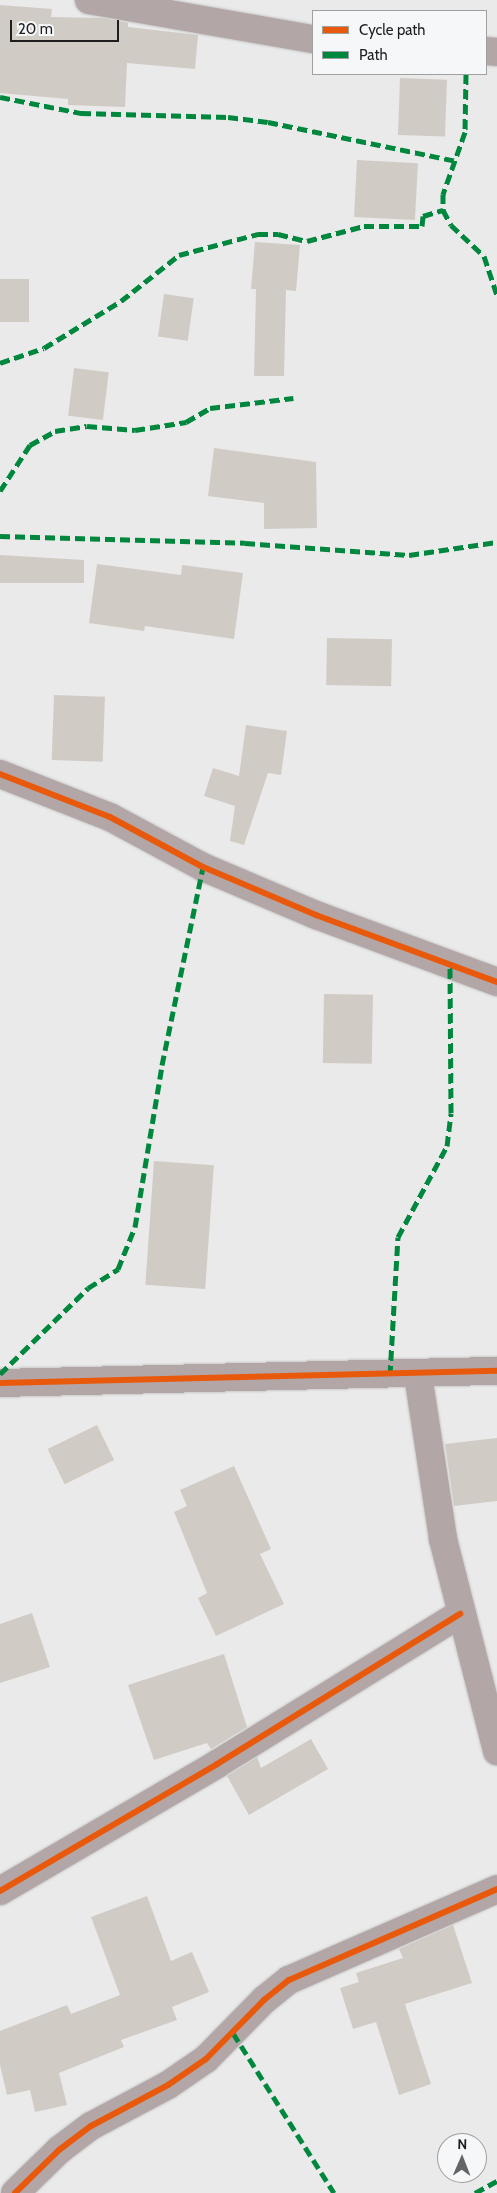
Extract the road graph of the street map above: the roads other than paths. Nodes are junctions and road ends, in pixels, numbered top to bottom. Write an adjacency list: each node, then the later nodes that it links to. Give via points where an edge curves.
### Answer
1 (89, 0): 2 (street)
2 (312, 39)
3 (0, 774): 4 (street, via 110,818 203,867 316,915)
4 (497, 982)
5 (497, 1370): 6 (street)
6 (418, 1375): 7 (street); 8 (street, via 444,1539)
7 (0, 1383)
8 (460, 1614): 9 (street); 11 (street, via 217,1764)
9 (497, 1750)
10 (497, 1889): 12 (street, via 289,1980 264,2000 206,2059 91,2126)
11 (0, 1892)
12 (15, 2193)

